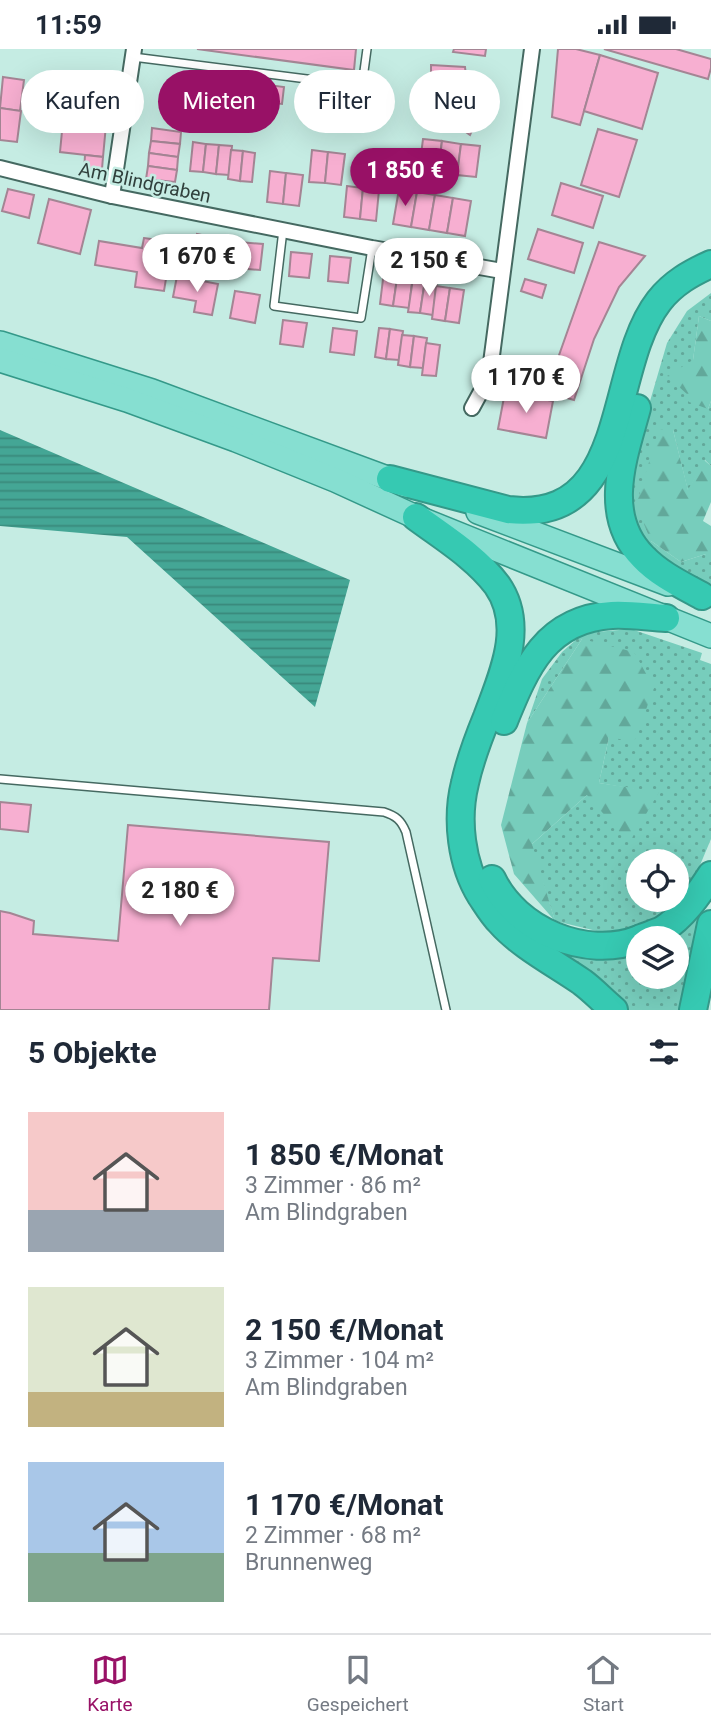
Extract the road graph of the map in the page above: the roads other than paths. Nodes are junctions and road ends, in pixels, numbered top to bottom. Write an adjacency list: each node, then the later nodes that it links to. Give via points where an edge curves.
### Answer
1 (367, 49): 3 (lane, via 362,86)
2 (532, 49): 9 (street)
3 (134, 53): 5 (street)
4 (0, 168): 5 (street, Am Blindgraben)
5 (112, 196): 6 (street, Am Blindgraben)
6 (284, 230): 7 (street, Am Blindgraben); 7 (lane, via 274,306 361,318)
7 (372, 248): 9 (street, Am Blindgraben)
8 (711, 264): 14 (highway, via 673,285 648,318 599,464 588,483 566,502 543,510 508,510)
9 (502, 271): 13 (street, via 491,363)
10 (711, 283): 16 (highway, via 680,304 660,335 622,463 618,492 622,523 642,557)
11 (0, 343): 14 (main road, via 152,391)
12 (0, 360): 15 (main road, via 236,440)
13 (472, 408)
14 (390, 479): 16 (main road)
15 (416, 517): 17 (main road); 25 (highway, via 482,568 498,586 510,619 508,658 464,785 460,821 465,858 480,894 500,923)
16 (706, 598)
17 (666, 618): 18 (main road); 23 (highway, via 593,617 574,623 544,646 517,689 493,749 477,822 481,857 515,911 562,940 590,945)
18 (711, 636)
19 (0, 779): 24 (lane, via 395,815 406,832)
20 (711, 875): 22 (highway, via 700,893)
21 (711, 924): 26 (highway)
22 (667, 926)
23 (626, 943)
24 (446, 1010)
25 (614, 1010)
26 (693, 1010)

